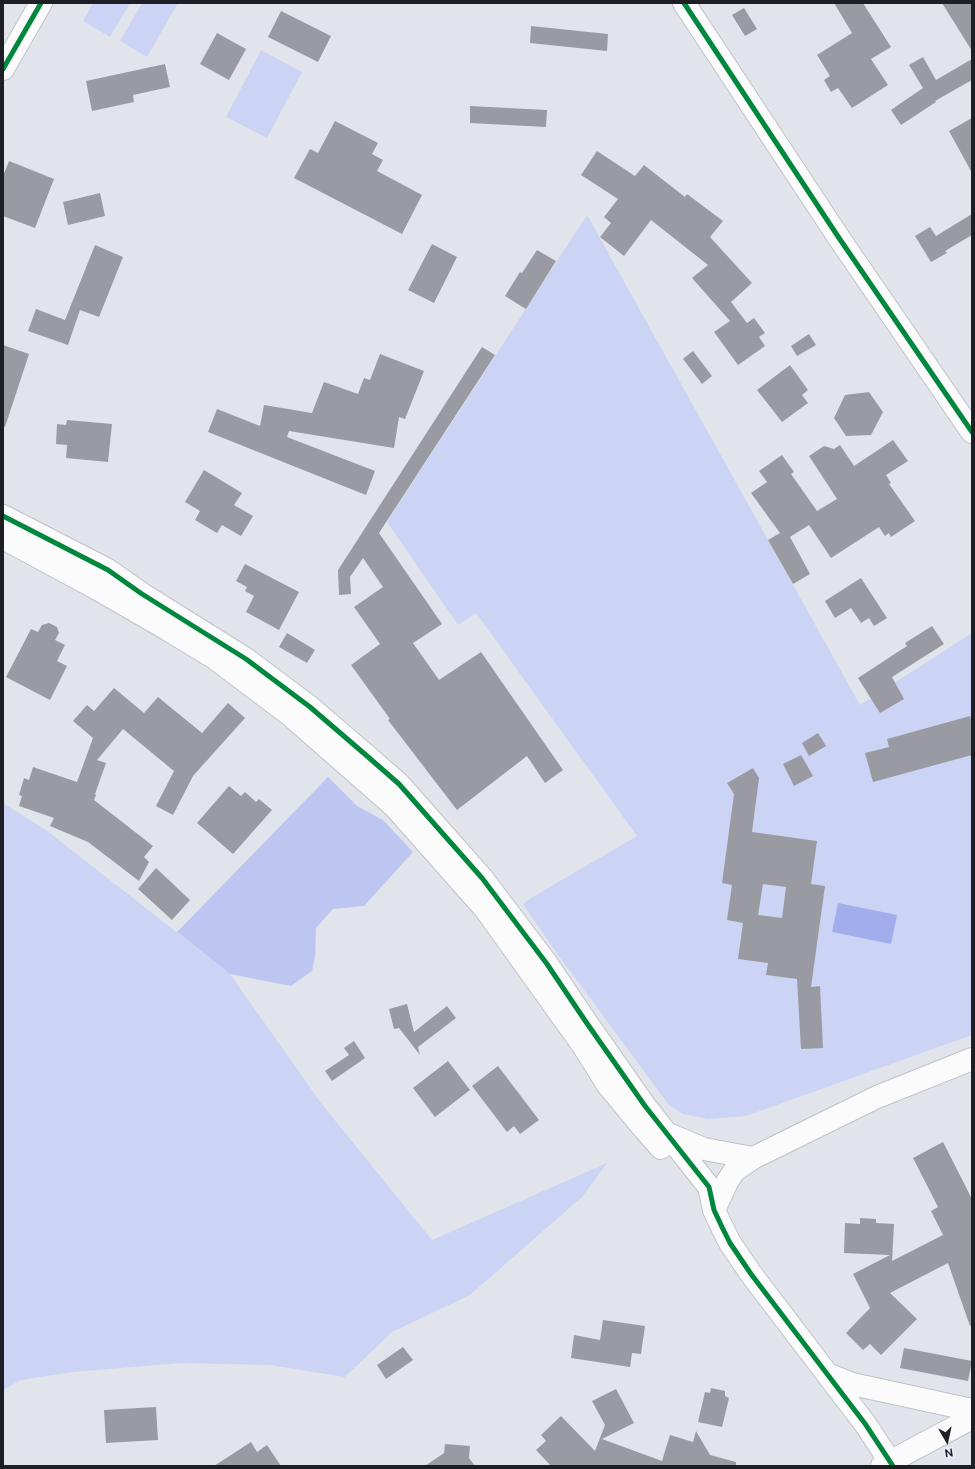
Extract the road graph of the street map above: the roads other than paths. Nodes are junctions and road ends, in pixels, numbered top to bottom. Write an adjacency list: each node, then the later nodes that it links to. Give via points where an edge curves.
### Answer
1 (41, 3): 3 (street)
2 (684, 3): 4 (street, via 839,238)
3 (3, 69)
4 (972, 432)
5 (3, 516): 8 (street, via 108,570 246,659 310,707 398,784 482,878 547,964)
6 (3, 538): 10 (street, via 94,587 213,657 290,715 395,807 486,910 608,1084)
7 (972, 1059): 9 (street, via 877,1097)
8 (666, 1133): 9 (street, via 704,1149); 10 (street, via 709,1187)
9 (753, 1158): 10 (street, via 735,1170)
10 (714, 1210): 11 (street, via 730,1243 750,1274)
11 (827, 1374): 12 (street, via 852,1384); 14 (street, via 866,1425)
12 (972, 1410)
13 (972, 1418): 14 (street)
14 (889, 1464)

